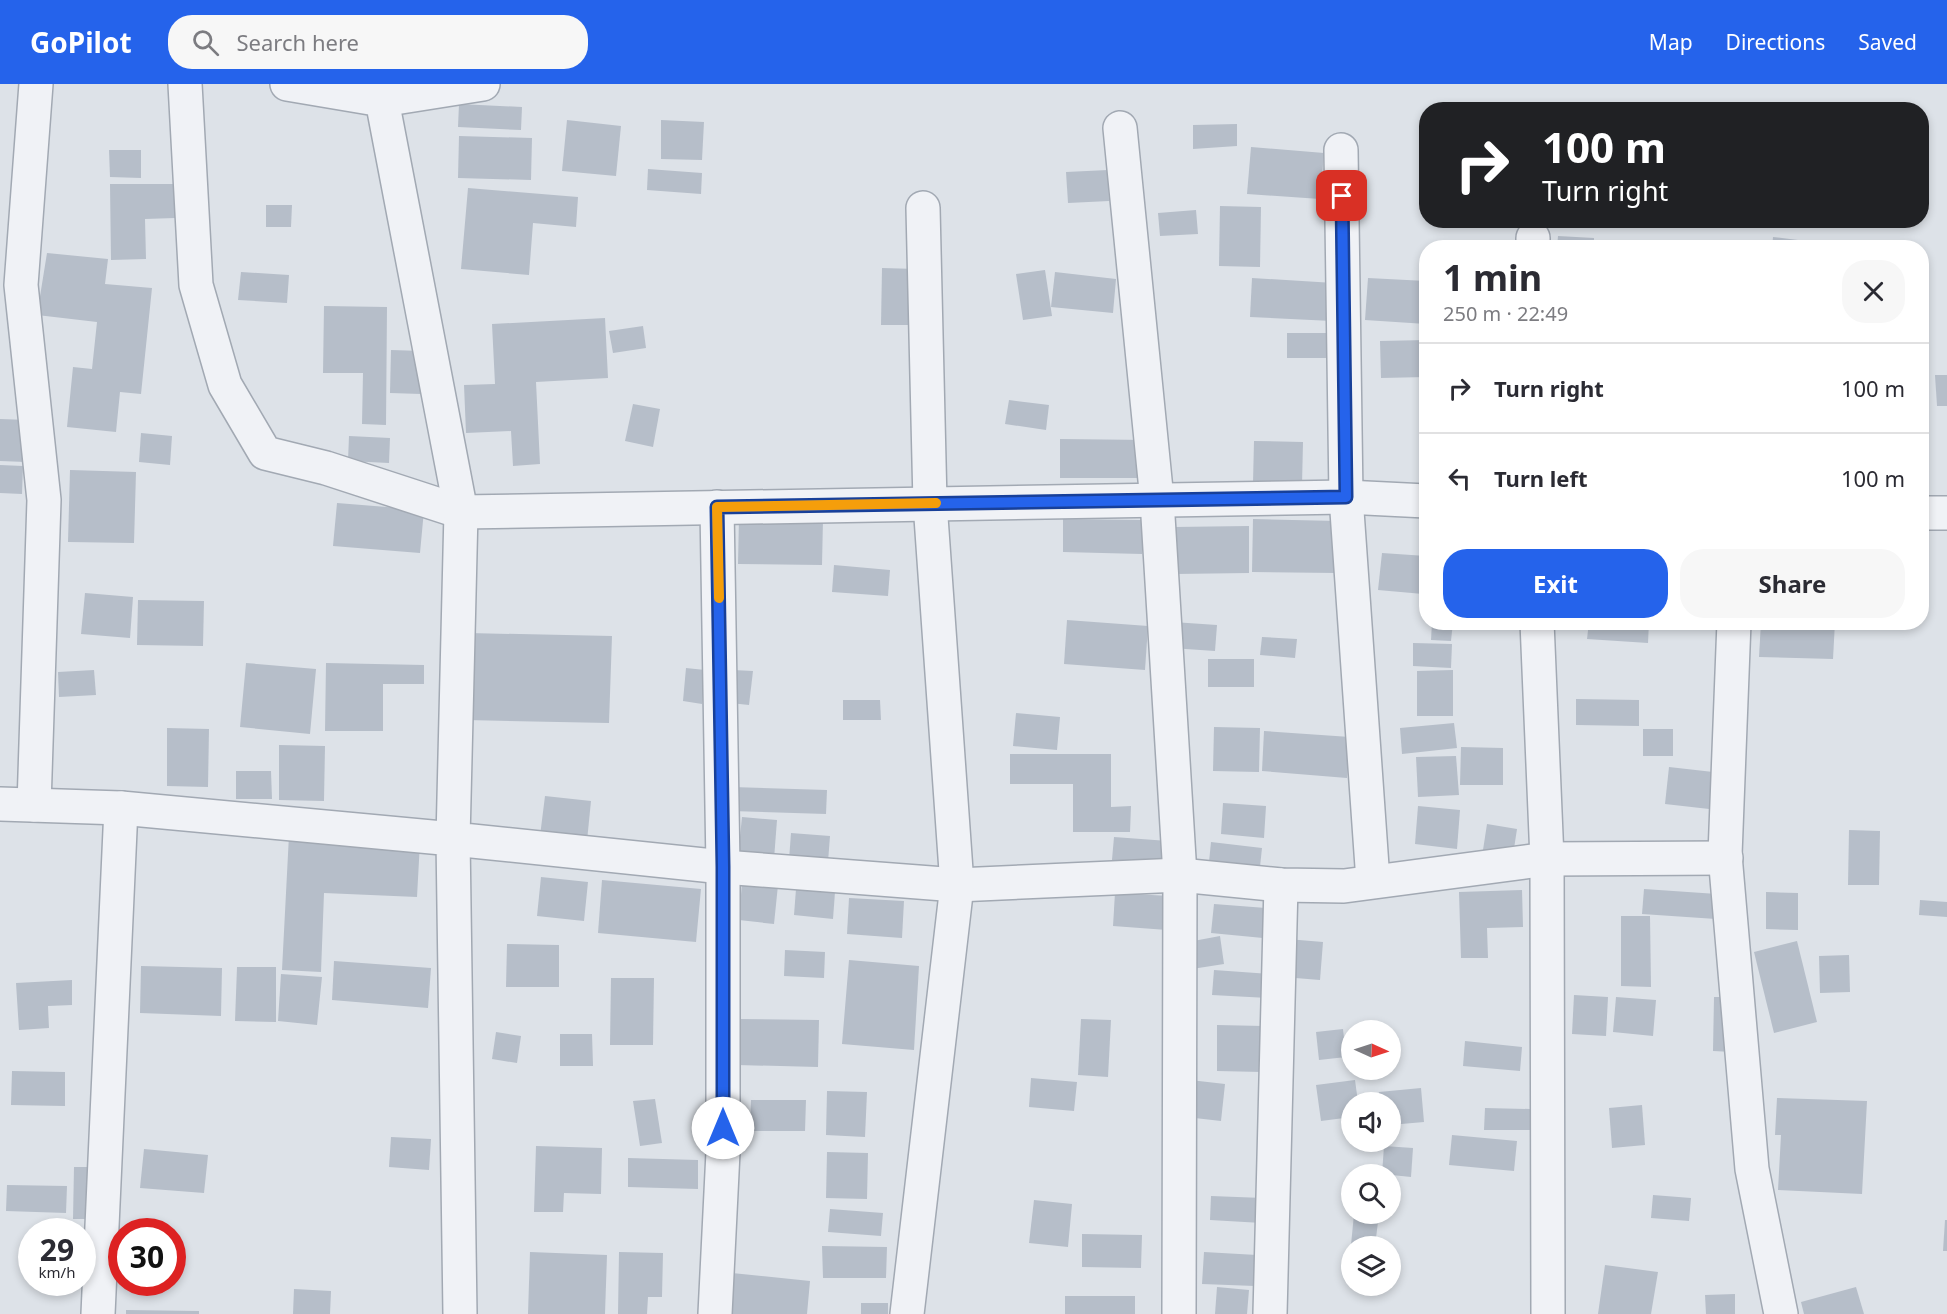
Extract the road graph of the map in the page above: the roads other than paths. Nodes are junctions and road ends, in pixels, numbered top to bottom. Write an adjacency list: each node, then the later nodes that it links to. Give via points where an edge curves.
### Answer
1 (36, 84): 20 (street, via 21,285 44,500)
2 (185, 84): 14 (street, via 196,285 225,385 265,453 326,468)
3 (287, 84): 5 (street)
4 (483, 84): 5 (street)
5 (382, 92): 14 (street)
6 (1120, 128): 10 (street)
7 (1341, 150): 9 (street)
8 (923, 208): 12 (street)
9 (1346, 497): 10 (street); 11 (street); 27 (street)
10 (1156, 500): 12 (street); 26 (street)
11 (1419, 501)
12 (930, 503): 13 (street); 28 (street)
13 (717, 507): 14 (street); 25 (street)
14 (461, 512): 22 (street)
15 (1929, 513): 16 (street)
16 (1947, 513)
17 (1537, 630): 24 (street)
18 (1734, 630): 23 (street)
19 (0, 804): 20 (street)
20 (34, 805): 21 (street)
21 (121, 808): 22 (street); 30 (street)
22 (453, 840): 25 (street); 31 (street)
23 (1726, 858): 24 (street); 37 (street, via 1752,1169)
24 (1547, 859): 27 (street); 36 (street)
25 (723, 867): 28 (street); 32 (street, via 723,1152)
26 (1180, 875): 28 (street); 29 (street); 34 (street)
27 (1373, 881): 29 (street, via 1344,886)
28 (957, 885): 33 (street)
29 (1281, 885): 35 (street)
30 (98, 1314)
31 (460, 1314)
32 (715, 1314)
33 (907, 1314)
34 (1179, 1314)
35 (1270, 1314)
36 (1548, 1314)
37 (1780, 1314)

